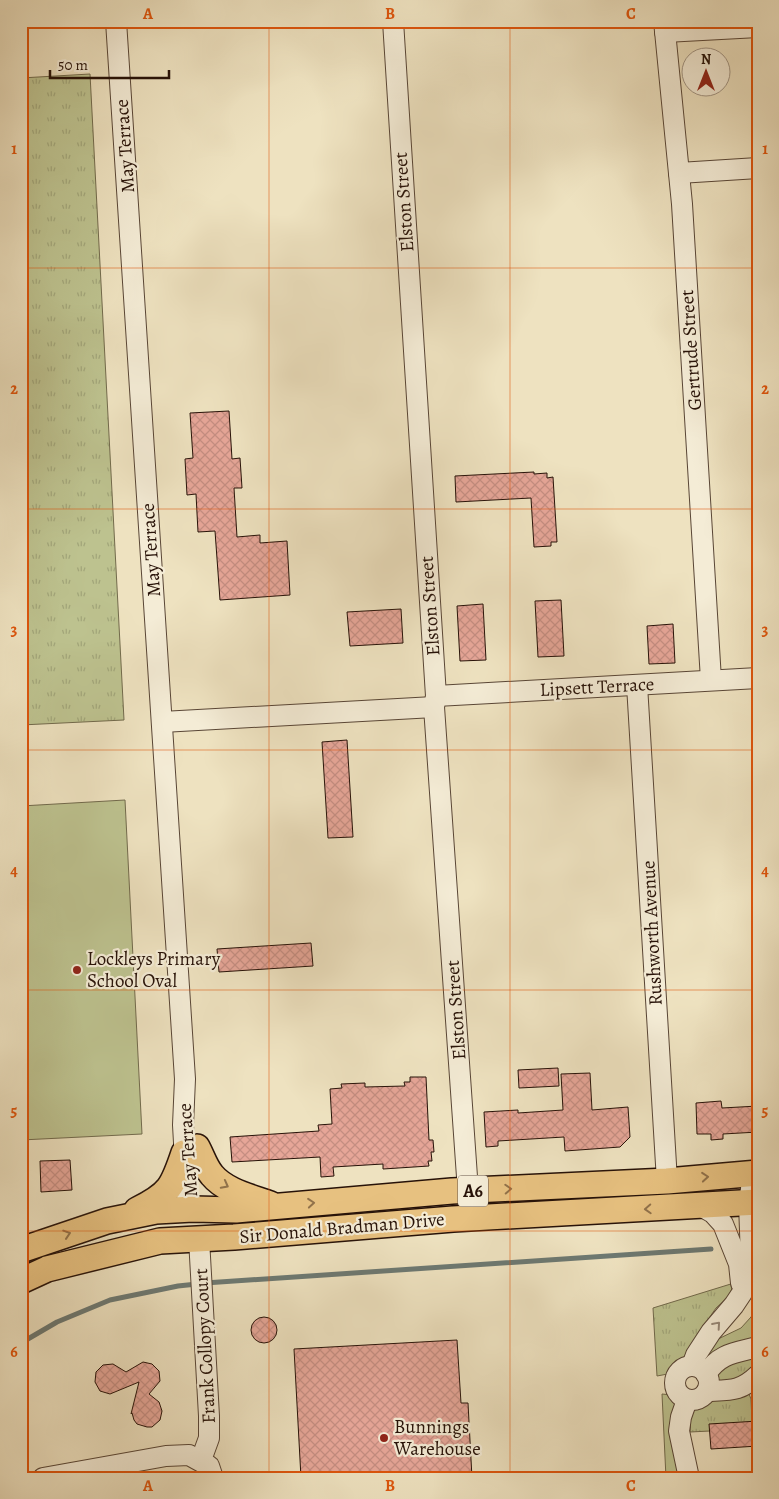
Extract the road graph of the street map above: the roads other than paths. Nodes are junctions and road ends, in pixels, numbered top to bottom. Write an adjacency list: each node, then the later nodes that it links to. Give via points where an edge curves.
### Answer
1 (116, 21): 11 (street, May Terrace)
2 (392, 21): 10 (street, Elston Street)
3 (758, 26): 4 (street)
4 (665, 27): 6 (street, Gertrude Street)
5 (758, 168): 6 (street)
6 (679, 173): 8 (street, Gertrude Street)
7 (758, 678): 8 (street, Lipsett Terrace)
8 (711, 680): 9 (street, Lipsett Terrace)
9 (637, 685): 10 (street, Lipsett Terrace); 13 (street, Rushworth Avenue)
10 (435, 701): 11 (street, Lipsett Terrace); 14 (street, Elston Street)
11 (162, 722): 12 (street, May Terrace, via 185,1079 183,1125)
12 (191, 1150): 16 (main road, one-way to 16, via 217,1181); 18 (street, May Terrace, via 199,1196); 19 (main road, via 164,1194)
13 (667, 1181): 14 (main road, Sir Donald Bradman Drive / A6, one-way to 13); 15 (main road, Sir Donald Bradman Drive / A6, one-way to 15)
14 (468, 1191): 16 (main road, Sir Donald Bradman Drive / A6, one-way to 14)
15 (754, 1194): 17 (main road, Sir Donald Bradman Drive / A6); 24 (street)
16 (274, 1206): 18 (main road, Sir Donald Bradman Drive / A6, via 236,1210)
17 (701, 1206): 20 (main road, Sir Donald Bradman Drive / A6, one-way to 20, via 453,1219); 24 (street, via 723,1224)
18 (193, 1209): 19 (main road, Sir Donald Bradman Drive / A6, via 156,1211); 20 (main road, via 214,1222); 22 (main road)
19 (117, 1219): 23 (main road, Sir Donald Bradman Drive / A6, one-way to 19)
20 (256, 1235): 21 (main road, Sir Donald Bradman Drive / A6)
21 (199, 1239): 22 (main road, Sir Donald Bradman Drive / A6); 30 (street, Frank Collopy Court, via 209,1416 209,1438)
22 (160, 1241): 25 (main road, Sir Donald Bradman Drive / A6, via 47,1269)
23 (21, 1250)
24 (746, 1261): 27 (street, one-way to 24, via 696,1355 742,1292)
25 (21, 1281)
26 (758, 1347): 27 (street, via 714,1362)
27 (702, 1377): 28 (street, via 732,1391); 29 (street, via 703,1397); 29 (street, via 684,1368 679,1371 675,1382 678,1393)
28 (754, 1387)
29 (687, 1400): 33 (street, via 679,1431)
30 (201, 1460): 31 (street, via 189,1455 166,1456); 32 (street, via 209,1466)
31 (44, 1478)
32 (213, 1478)
33 (689, 1478)

